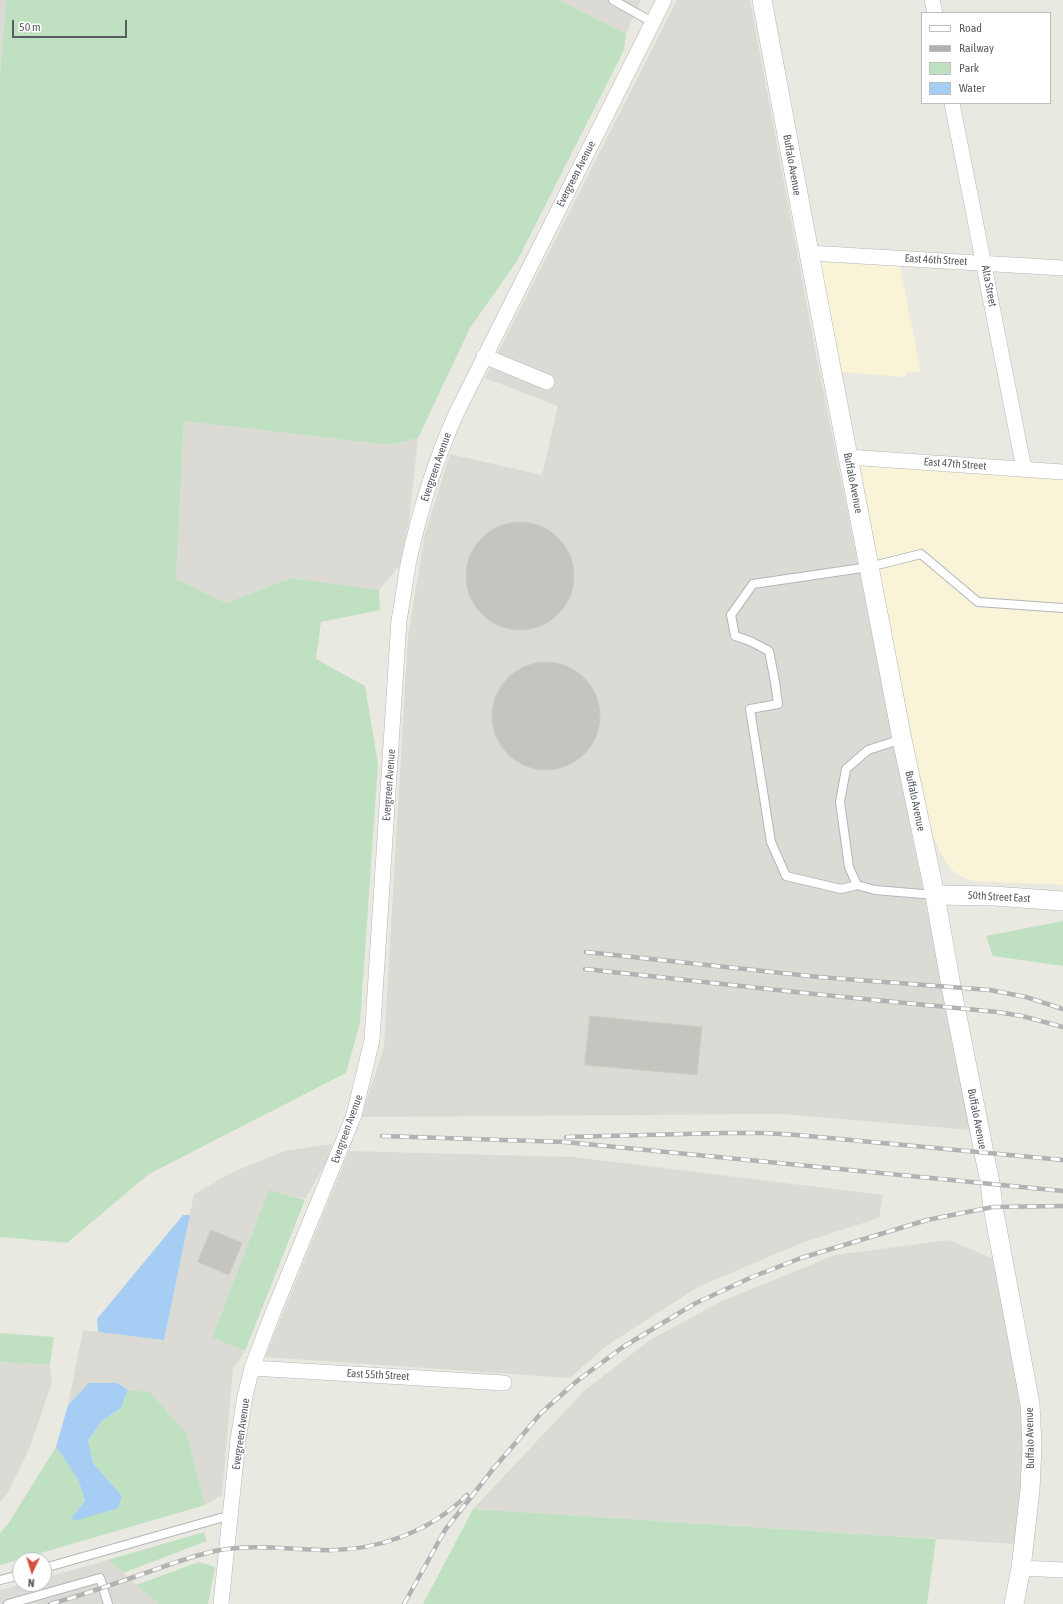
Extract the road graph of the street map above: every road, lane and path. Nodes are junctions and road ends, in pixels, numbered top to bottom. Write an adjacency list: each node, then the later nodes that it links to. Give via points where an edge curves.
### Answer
1 (613, 0): 6 (lane)
2 (664, 0): 6 (street, Evergreen Avenue)
3 (762, 0): 8 (street, Buffalo Avenue)
4 (932, 0): 5 (street)
5 (935, 12)
6 (652, 22): 11 (street, Evergreen Avenue)
7 (952, 104): 9 (street, Alta Street)
8 (809, 253): 9 (street, East 46th Street); 13 (street, Buffalo Avenue)
9 (984, 263): 10 (street, East 46th Street); 14 (street, Alta Street)
10 (1063, 268)
11 (484, 356): 12 (street); 22 (street, Evergreen Avenue, via 439,452 409,561 399,620 372,1040 363,1083 346,1138)
12 (546, 382)
13 (848, 456): 14 (street, East 47th Street); 16 (street, Buffalo Avenue)
14 (1024, 469): 15 (street, East 47th Street)
15 (1063, 472)
16 (869, 567): 17 (lane, via 921,554 978,602); 18 (street, Buffalo Avenue); 19 (lane, via 753,584 731,615 735,636 769,651 778,704 750,709 771,842 786,876 841,889)
17 (1063, 608)
18 (902, 739): 19 (lane, via 868,750 846,770 840,802 849,867); 20 (street, Buffalo Avenue)
19 (857, 885): 20 (lane, via 875,890)
20 (935, 895): 21 (street, 50th Street East); 26 (street, Buffalo Avenue, via 1030,1404 1030,1490)
21 (1063, 901)
22 (252, 1368): 23 (street, East 55th Street); 24 (street, Evergreen Avenue, via 238,1440)
23 (504, 1383)
24 (231, 1515): 25 (lane); 32 (street, Evergreen Avenue)
25 (52, 1566)
26 (1021, 1568): 27 (street); 33 (street, Buffalo Avenue)
27 (1063, 1570)
28 (12, 1577): 29 (lane)
29 (0, 1580)
30 (8, 1604): 31 (lane, via 100,1578)
31 (108, 1604)
32 (221, 1604)
33 (1014, 1604)

